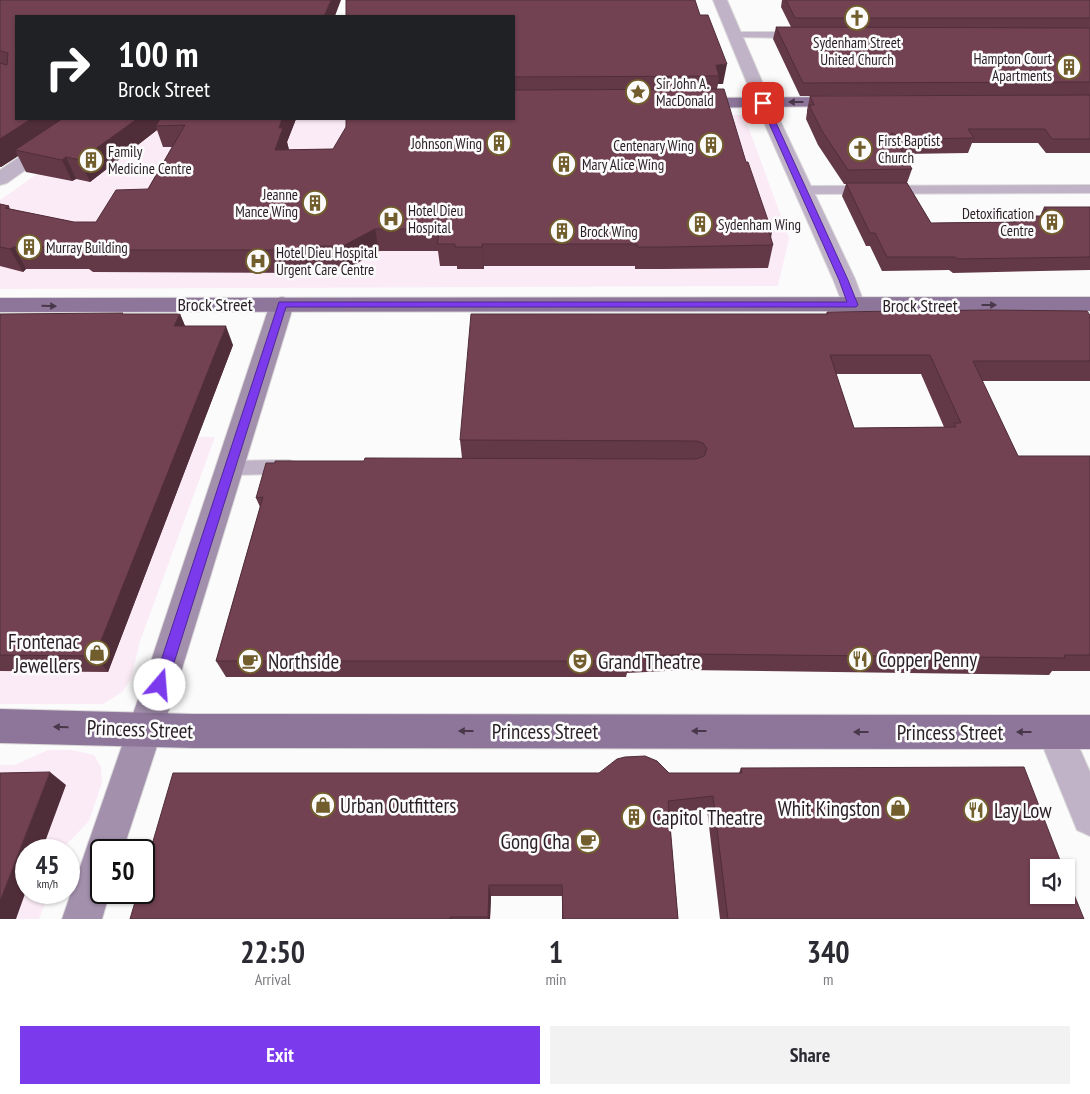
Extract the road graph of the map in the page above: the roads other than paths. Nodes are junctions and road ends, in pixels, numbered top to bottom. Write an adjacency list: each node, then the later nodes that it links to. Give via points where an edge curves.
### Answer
1 (720, 0): 2 (street)
2 (735, 35): 3 (lane); 5 (street)
3 (809, 35)
4 (858, 102): 5 (main road, one-way to 5)
5 (763, 103): 6 (main road); 10 (street)
6 (673, 104)
7 (85, 120): 8 (street)
8 (0, 179)
9 (1090, 189): 10 (lane)
10 (804, 190): 14 (street)
11 (282, 304): 13 (main road, Brock Street, one-way to 11); 14 (main road, Brock Street); 16 (main road)
12 (1090, 304): 14 (main road, Brock Street, one-way to 12)
13 (0, 305)
14 (853, 305)
15 (310, 467): 16 (lane)
16 (230, 468): 18 (main road)
17 (0, 726): 18 (main road, Princess Street, one-way to 17)
18 (145, 729): 19 (main road, Princess Street, one-way to 18); 22 (main road)
19 (1055, 732): 20 (main road, Princess Street); 21 (street)
20 (1090, 732)
21 (1090, 817)
22 (108, 839)
23 (90, 894): 24 (main road)
24 (82, 919)

